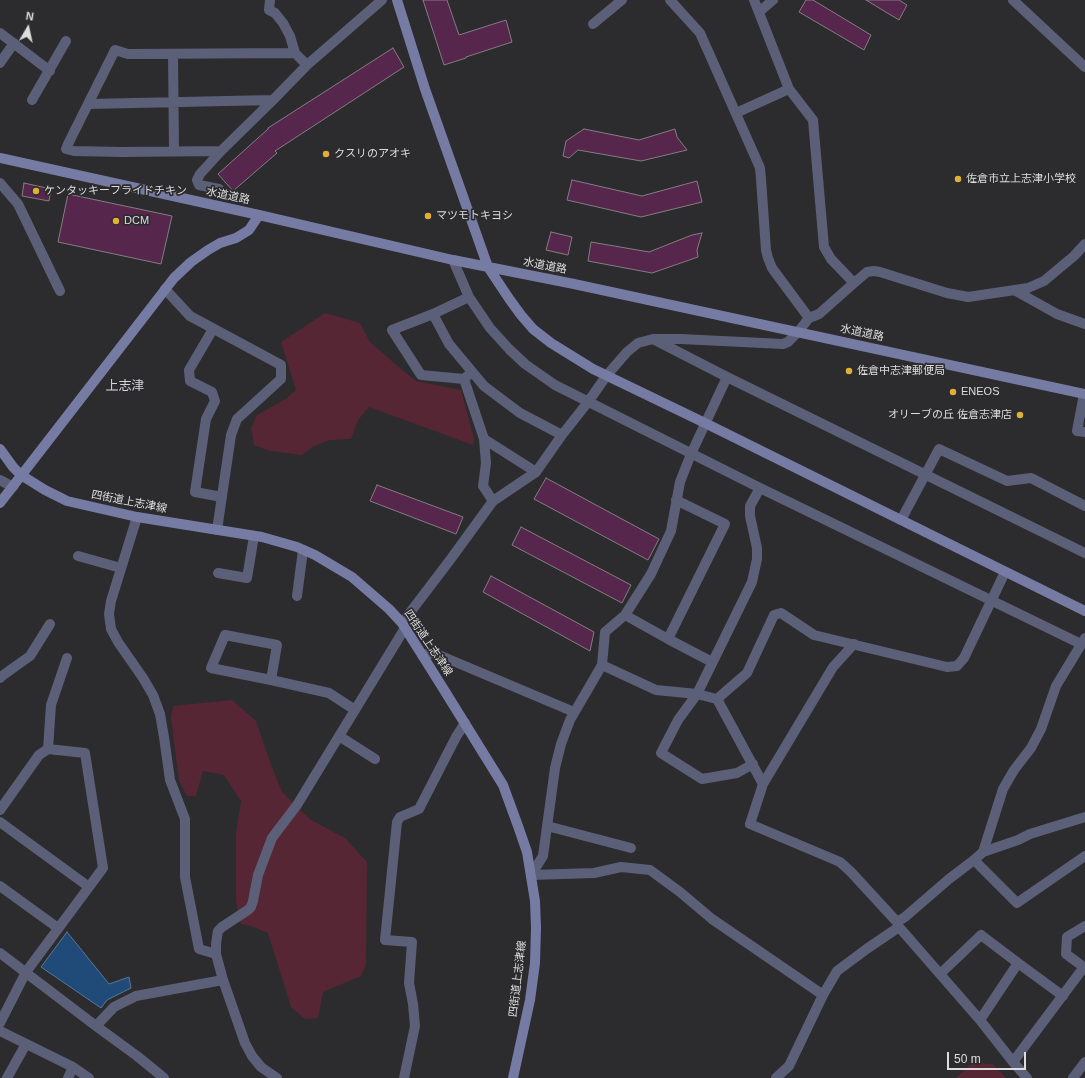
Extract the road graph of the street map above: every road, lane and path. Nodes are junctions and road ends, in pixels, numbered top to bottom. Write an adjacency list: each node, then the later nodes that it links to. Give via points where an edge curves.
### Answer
1 (270, 0): 14 (street, via 269,10 283,23)
2 (382, 0): 17 (street)
3 (397, 0): 34 (street, via 425,89)
4 (622, 0): 10 (street)
5 (670, 0): 25 (street, via 700,34)
6 (754, 0): 9 (street)
7 (773, 0): 9 (street)
8 (1013, 0): 18 (street)
9 (761, 7): 20 (street)
10 (593, 24)
11 (0, 33): 13 (street)
12 (66, 41): 19 (street)
13 (14, 44): 16 (street); 19 (street)
14 (295, 53): 15 (street); 17 (street)
15 (173, 54): 23 (street); 24 (street, via 128,54 115,50)
16 (0, 63)
17 (307, 65): 22 (street)
18 (1085, 67)
19 (50, 71): 21 (street)
20 (789, 89): 25 (street); 35 (street, via 813,120 824,247 831,259)
21 (32, 100)
22 (273, 100): 23 (street); 26 (street)
23 (174, 102): 24 (street); 27 (street)
24 (88, 104): 27 (street, via 66,149)
25 (736, 113): 41 (street, via 760,168 768,258 772,268)
26 (221, 150): 27 (street); 30 (street, via 197,180 201,186)
27 (174, 151)
28 (0, 158): 31 (street, 水道道路)
29 (0, 183): 38 (street, via 18,204)
30 (219, 189)
31 (259, 215): 33 (street, 水道道路); 36 (street, via 249,230 208,250 191,262)
32 (1085, 244): 37 (street, via 1044,281 1028,288)
33 (453, 260): 34 (street, 水道道路); 39 (street)
34 (488, 267): 44 (street, 水道道路); 47 (street, via 533,329 571,356)
35 (854, 283): 37 (street, via 867,272 874,271 968,297); 41 (street, via 819,314)
36 (165, 289): 43 (street, via 190,316); 59 (street)
37 (1014, 290): 42 (street, via 1057,314)
38 (60, 291)
39 (469, 297): 40 (street); 51 (street, via 490,328 525,364 555,385)
40 (433, 314): 46 (street, via 449,344); 49 (street, via 392,330 421,375)
41 (809, 318): 44 (street)
42 (1085, 324)
43 (213, 329): 64 (street, via 189,370 190,380 212,392 216,401 206,420 196,492); 64 (street, via 281,365 281,379 237,419 231,436)
44 (798, 332): 45 (street, via 783,344); 50 (street, 水道道路)
45 (653, 339): 47 (street, via 638,343); 48 (street)
46 (472, 372): 49 (street); 54 (street, via 484,386 520,413)
47 (607, 375): 51 (street); 52 (street)
48 (727, 377): 52 (street); 60 (street)
49 (464, 379): 55 (street)
50 (1085, 394): 53 (street, via 1077,431)
51 (588, 402): 54 (street); 57 (street)
52 (705, 423): 57 (street); 70 (street)
53 (1085, 432)
54 (562, 435): 58 (street)
55 (484, 439): 58 (street); 66 (street, via 486,463 483,486)
56 (0, 449): 59 (street, 四街道上志津線)
57 (691, 454): 63 (street); 65 (street)
58 (536, 472): 66 (street)
59 (22, 475): 62 (street); 69 (street, 四街道上志津線, via 67,501)
60 (925, 475): 68 (street, via 939,449 1008,482 1030,478); 70 (street); 74 (street)
61 (0, 480): 62 (street)
62 (13, 487): 67 (street)
63 (760, 488): 80 (street); 90 (street, via 750,506 757,559 754,576)
64 (222, 497): 71 (street)
65 (676, 500): 82 (street, via 671,531 651,574); 85 (street, via 725,524)
66 (493, 501): 84 (street)
67 (0, 503)
68 (1085, 506)
69 (137, 517): 71 (street, 四街道上志津線); 76 (street)
70 (901, 520): 77 (street)
71 (217, 530): 72 (street, 四街道上志津線)
72 (254, 536): 73 (street, 四街道上志津線); 78 (street, via 247,578)
73 (303, 550): 79 (street); 84 (street, 四街道上志津線, via 352,577)
74 (1085, 553)
75 (78, 556): 76 (street)
76 (121, 568): 119 (street, via 111,601 111,629 143,678 160,714 170,780 185,819 185,877 199,949)
77 (1005, 572): 80 (street); 81 (street)
78 (218, 573)
79 (297, 596)
80 (991, 602): 86 (street); 87 (street, via 964,658 957,666 947,666)
81 (1085, 611)
82 (625, 615): 85 (street); 91 (street, via 605,632)
83 (50, 624): 92 (street, via 30,656)
84 (404, 625): 88 (street, 四街道上志津線); 96 (street)
85 (668, 639): 90 (street)
86 (1083, 641): 109 (street, via 1056,686 1041,729 1031,748 1003,789)
87 (854, 644): 95 (street, via 814,635 781,613 774,615 747,673); 103 (street, via 834,666)
88 (422, 654): 97 (street, via 434,653); 98 (street, 四街道上志津線)
89 (67, 658): 100 (street, via 51,705)
90 (712, 662): 94 (street)
91 (602, 665): 94 (street, via 656,690); 97 (street)
92 (0, 678)
93 (271, 680): 93 (street, via 211,668 225,635 276,645); 96 (street, via 329,693)
94 (697, 694): 95 (street); 102 (street, via 678,720 660,753 702,780 737,773)
95 (717, 699): 102 (street)
96 (355, 710): 99 (street)
97 (574, 712): 107 (street, via 561,744 555,768)
98 (465, 723): 112 (street, 四街道上志津線, via 502,786 527,852); 140 (street, via 420,809 400,817 397,822 385,940 412,942 409,983 414,1004 415,1026)
99 (339, 736): 101 (street); 119 (street, via 297,805 272,838 258,875 251,907 218,931)
100 (48, 749): 104 (street, via 39,755); 114 (street, via 85,753 103,868)
101 (375, 759)
102 (753, 764): 103 (street)
103 (763, 784): 115 (street, via 750,824 840,862)
104 (0, 810)
105 (1085, 817): 109 (street)
106 (0, 822): 114 (street)
107 (547, 826): 108 (street); 112 (street, via 543,856)
108 (631, 848)
109 (983, 852): 111 (street)
110 (1085, 856): 111 (street, via 1016,903)
111 (974, 860): 115 (street)
112 (531, 875): 125 (street, via 594,873 621,867 650,870 712,919); 141 (street, 四街道上志津線, via 536,928 535,963 530,1000)
113 (0, 886): 117 (street)
114 (90, 887): 117 (street)
115 (898, 925): 123 (street); 125 (street, via 837,971)
116 (1085, 926): 121 (street, via 1067,937 1066,954)
117 (58, 928): 122 (street)
118 (0, 953): 122 (street)
119 (216, 954): 124 (street)
120 (1018, 963): 123 (street, via 982,935); 126 (street); 127 (street)
121 (1084, 968): 126 (street)
122 (26, 972): 128 (street); 129 (street)
123 (940, 974): 127 (street)
124 (223, 980): 129 (street, via 136,996 114,1007); 139 (street, via 245,1044 261,1066)
125 (822, 996): 142 (street, via 789,1066)
126 (1063, 996): 132 (street)
127 (980, 1020): 132 (street)
128 (0, 1023)
129 (96, 1026): 138 (street)
130 (0, 1031): 131 (street)
131 (26, 1044): 134 (street); 135 (street)
132 (1013, 1062): 143 (street)
133 (1085, 1062): 144 (street)
134 (73, 1066): 136 (street); 137 (street)
135 (7, 1078)
136 (68, 1078)
137 (89, 1078)
138 (164, 1078)
139 (277, 1078)
140 (404, 1078)
141 (513, 1078)
142 (776, 1078)
143 (1027, 1078)
144 (1073, 1078)

